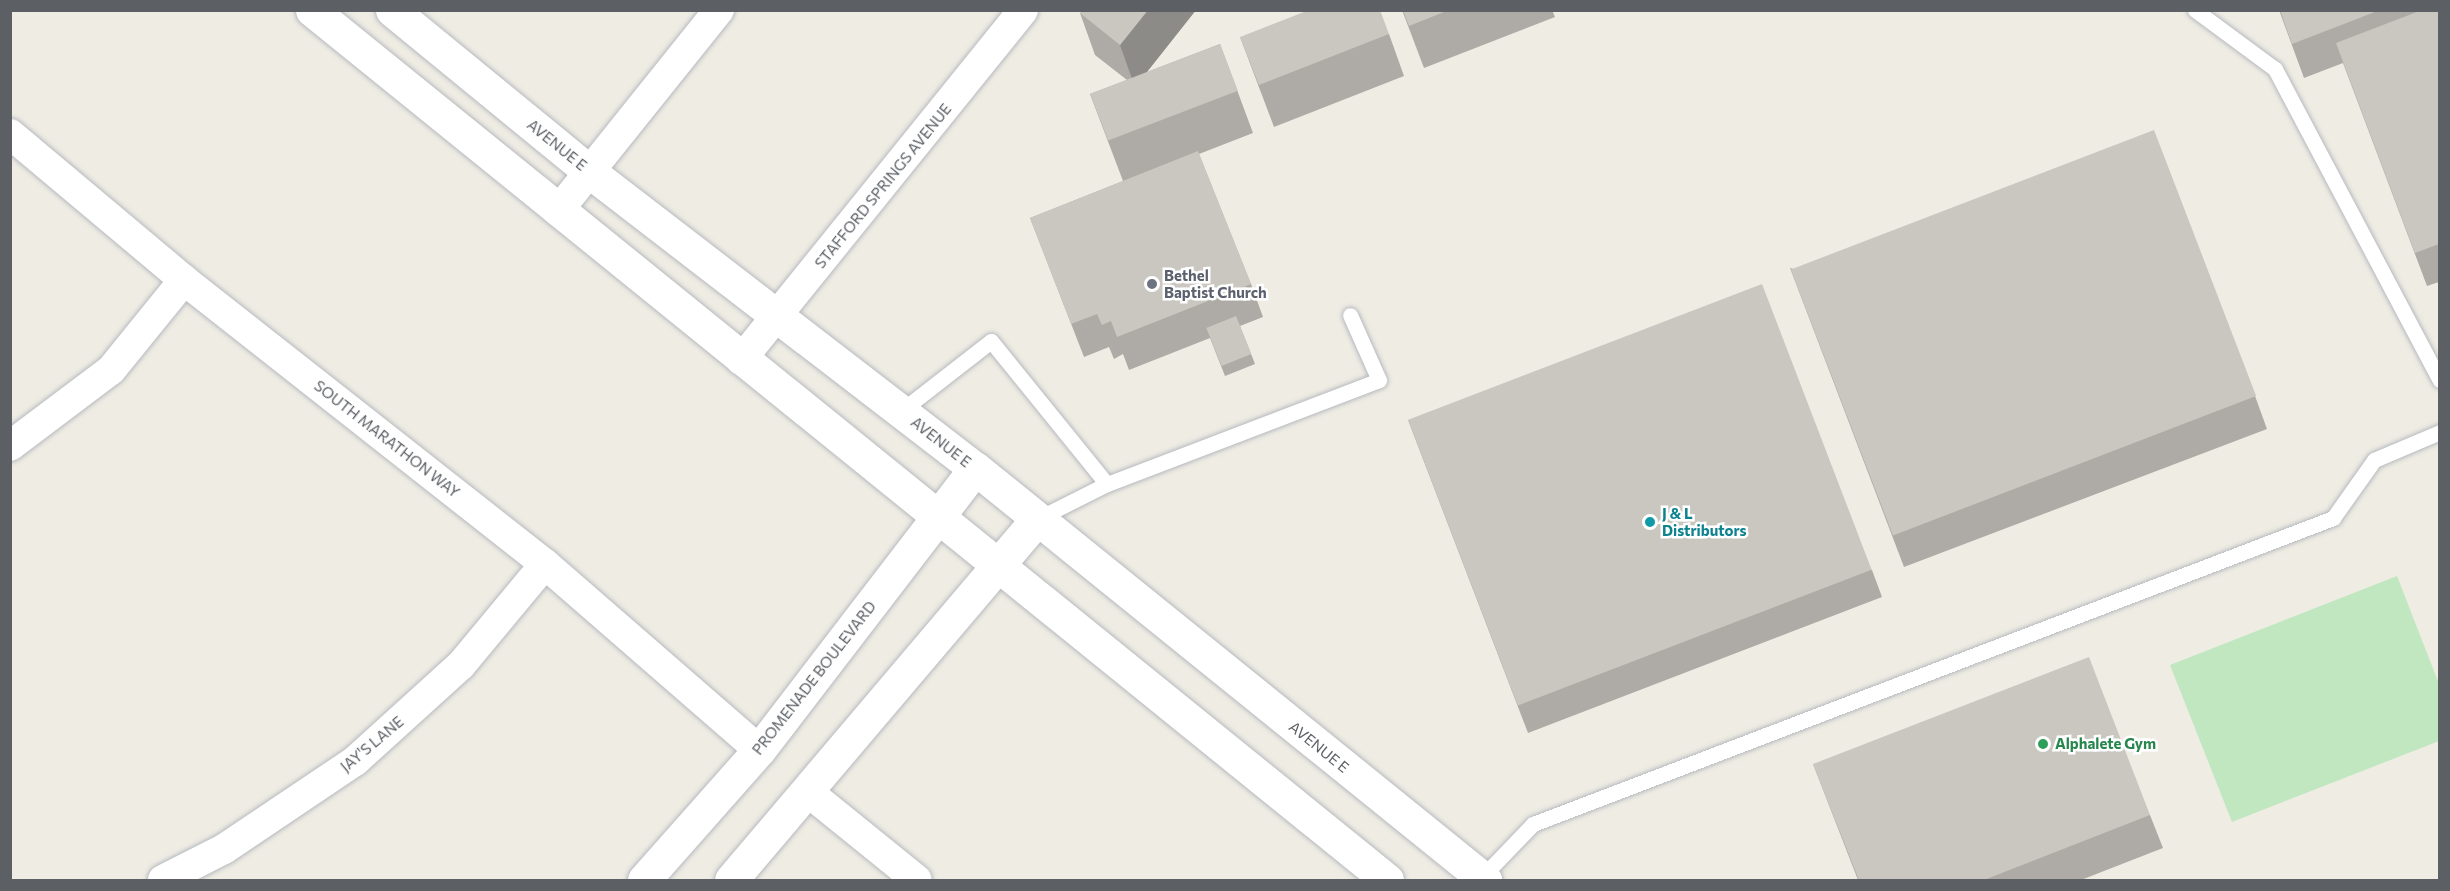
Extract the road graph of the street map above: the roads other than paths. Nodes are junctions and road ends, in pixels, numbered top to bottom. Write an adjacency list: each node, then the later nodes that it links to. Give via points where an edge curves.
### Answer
1 (312, 10): 8 (street)
2 (392, 10): 7 (street, AVENUE E)
3 (719, 10): 7 (street)
4 (1023, 10): 11 (street, STAFFORD SPRINGS AVENUE)
5 (2195, 10): 13 (lane, via 2275,69)
6 (10, 134): 9 (street, SOUTH MARATHON WAY)
7 (590, 172): 8 (street); 11 (street, AVENUE E)
8 (558, 211): 12 (street)
9 (184, 280): 16 (street, via 111,370); 21 (street, SOUTH MARATHON WAY)
10 (1350, 315): 18 (lane, via 1379,380)
11 (777, 317): 12 (street, STAFFORD SPRINGS AVENUE); 14 (street, AVENUE E)
12 (741, 360): 19 (street)
13 (2439, 380)
14 (901, 411): 17 (street, AVENUE E); 18 (lane, via 991,341)
15 (2439, 432): 30 (lane, via 2374,460 2333,518 1533,824)
16 (10, 446)
17 (975, 468): 19 (street, PROMENADE BOULEVARD); 20 (street, AVENUE E)
18 (1107, 484): 20 (lane)
19 (937, 517): 22 (street); 23 (street, PROMENADE BOULEVARD)
20 (1037, 519): 22 (street); 30 (street, AVENUE E)
21 (545, 564): 23 (street, SOUTH MARATHON WAY); 25 (street, JAY'S LANE, via 461,664 356,761 224,849)
22 (997, 565): 24 (street); 29 (street)
23 (759, 750): 26 (street, PROMENADE BOULEVARD)
24 (807, 791): 27 (street); 28 (street)
25 (163, 880)
26 (644, 880)
27 (731, 880)
28 (917, 880)
29 (1387, 880)
30 (1481, 880)

